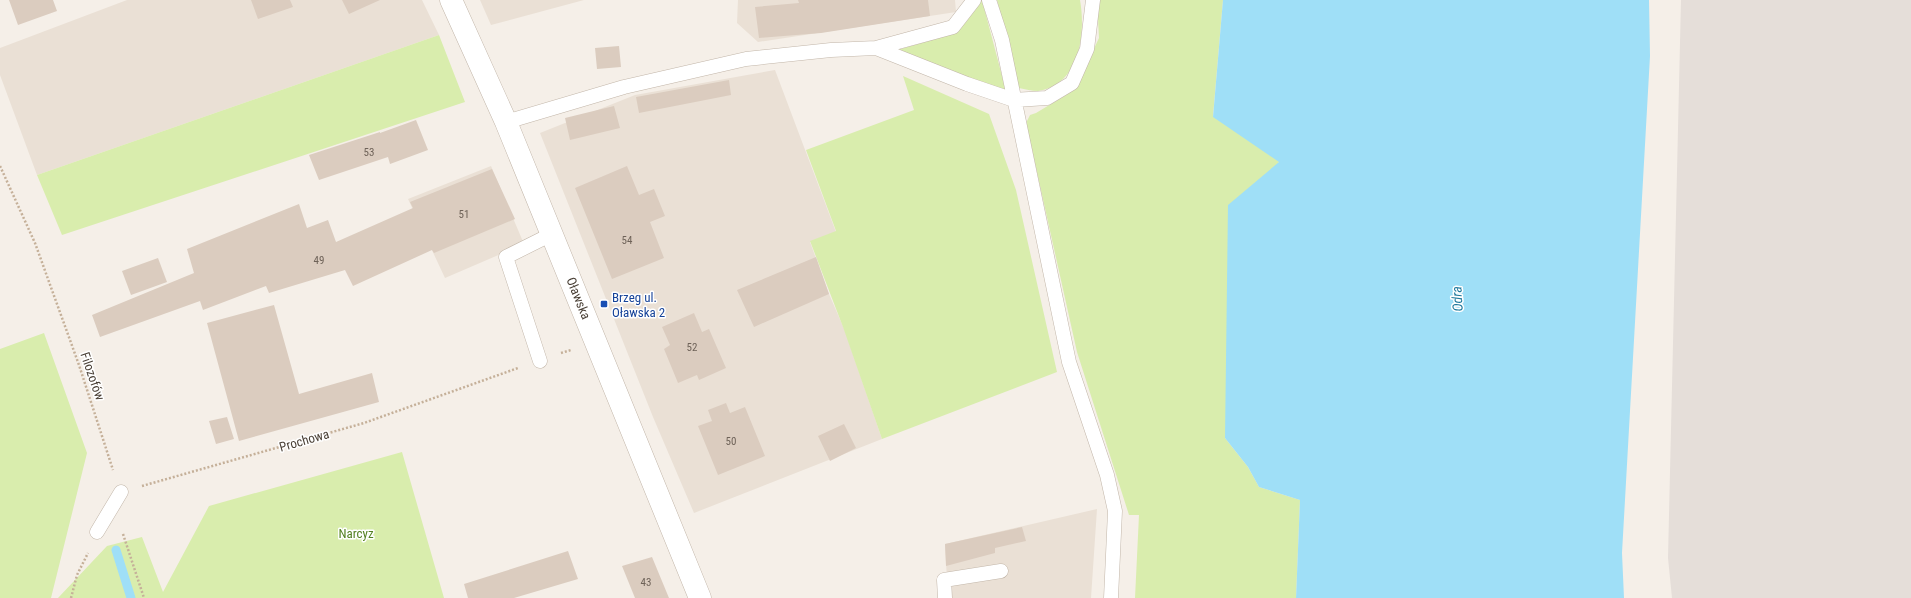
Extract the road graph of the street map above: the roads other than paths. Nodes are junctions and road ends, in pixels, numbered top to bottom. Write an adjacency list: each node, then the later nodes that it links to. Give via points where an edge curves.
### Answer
1 (451, 0): 7 (street, Oławska)
2 (974, 0): 5 (lane, via 953,27)
3 (989, 0): 6 (lane, via 1002,40)
4 (1093, 0): 6 (lane, via 1087,49 1072,83 1047,98)
5 (876, 48): 6 (lane); 7 (lane, via 832,50 746,60 624,87)
6 (1014, 100): 15 (lane, via 1069,362 1107,475 1114,511)
7 (506, 122): 8 (street, Oławska)
8 (552, 234): 9 (lane, via 506,257); 13 (street, Oławska)
9 (540, 361)
10 (120, 492): 11 (lane)
11 (98, 532)
12 (1001, 570): 14 (lane, via 944,580)
13 (700, 598)
14 (945, 598)
15 (1111, 598)

